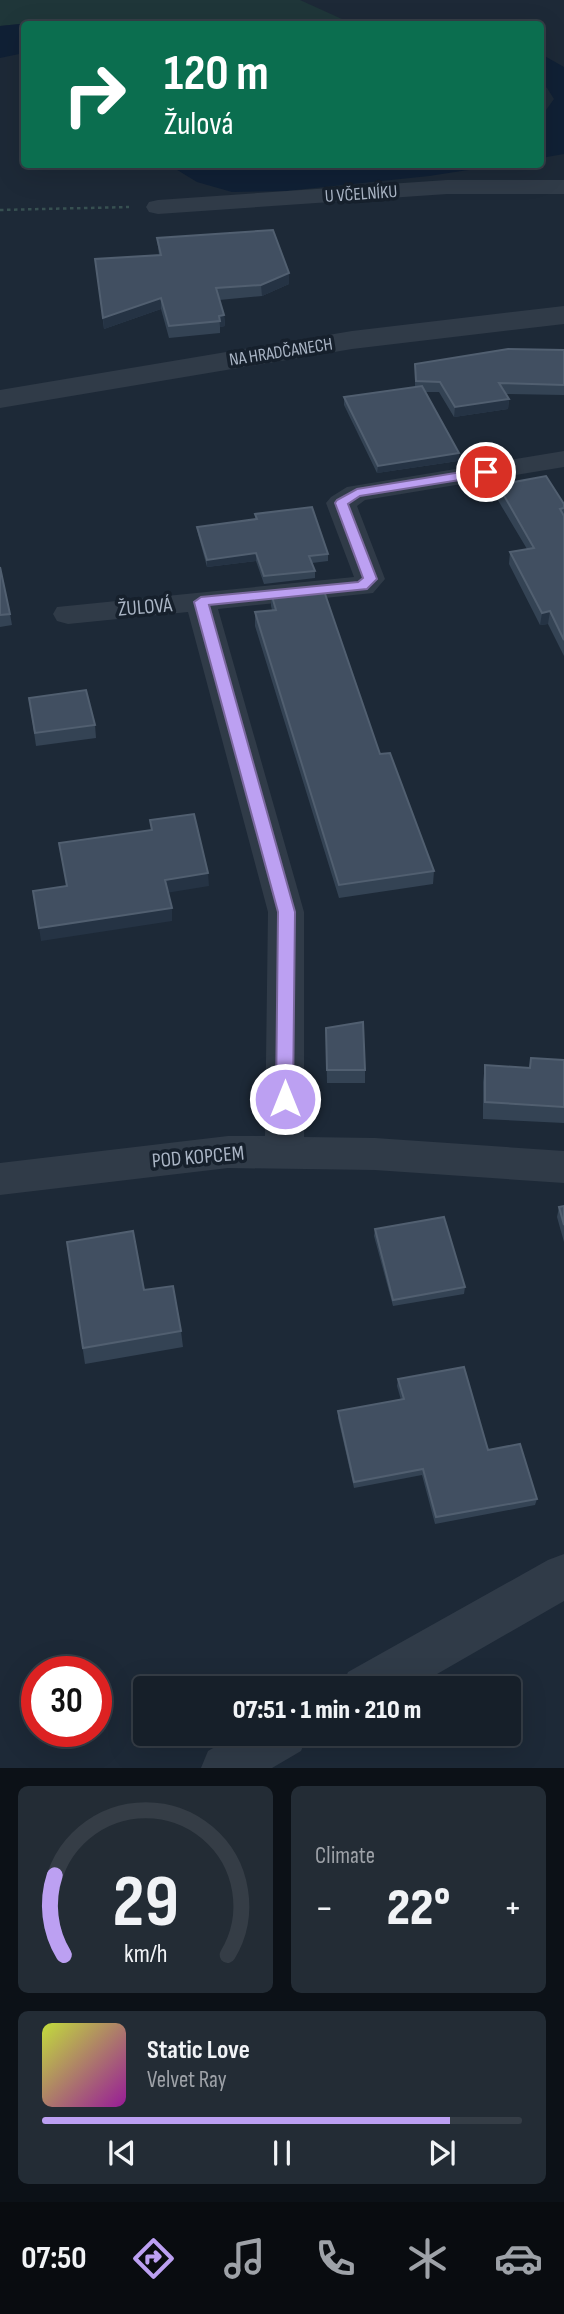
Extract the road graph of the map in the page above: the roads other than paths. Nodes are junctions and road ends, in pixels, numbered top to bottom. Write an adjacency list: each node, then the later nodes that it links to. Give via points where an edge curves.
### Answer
1 (564, 187): 2 (street, U VČELNÍKU, via 447,187)
2 (158, 207)
3 (564, 315): 4 (street, NA HRADČANECH, via 400,333)
4 (0, 399)
5 (564, 459): 6 (street, ŽULOVÁ, via 357,493 341,503 370,579 362,586)
6 (201, 602): 7 (street, ŽULOVÁ); 8 (street, via 286,912)
7 (68, 614)
8 (284, 1152): 9 (street, POD KOPCEM); 10 (street, POD KOPCEM, via 228,1152)
9 (564, 1167)
10 (0, 1179)
11 (564, 1576): 12 (street)
12 (388, 1676)
13 (263, 1746): 14 (street)
14 (225, 1768)

